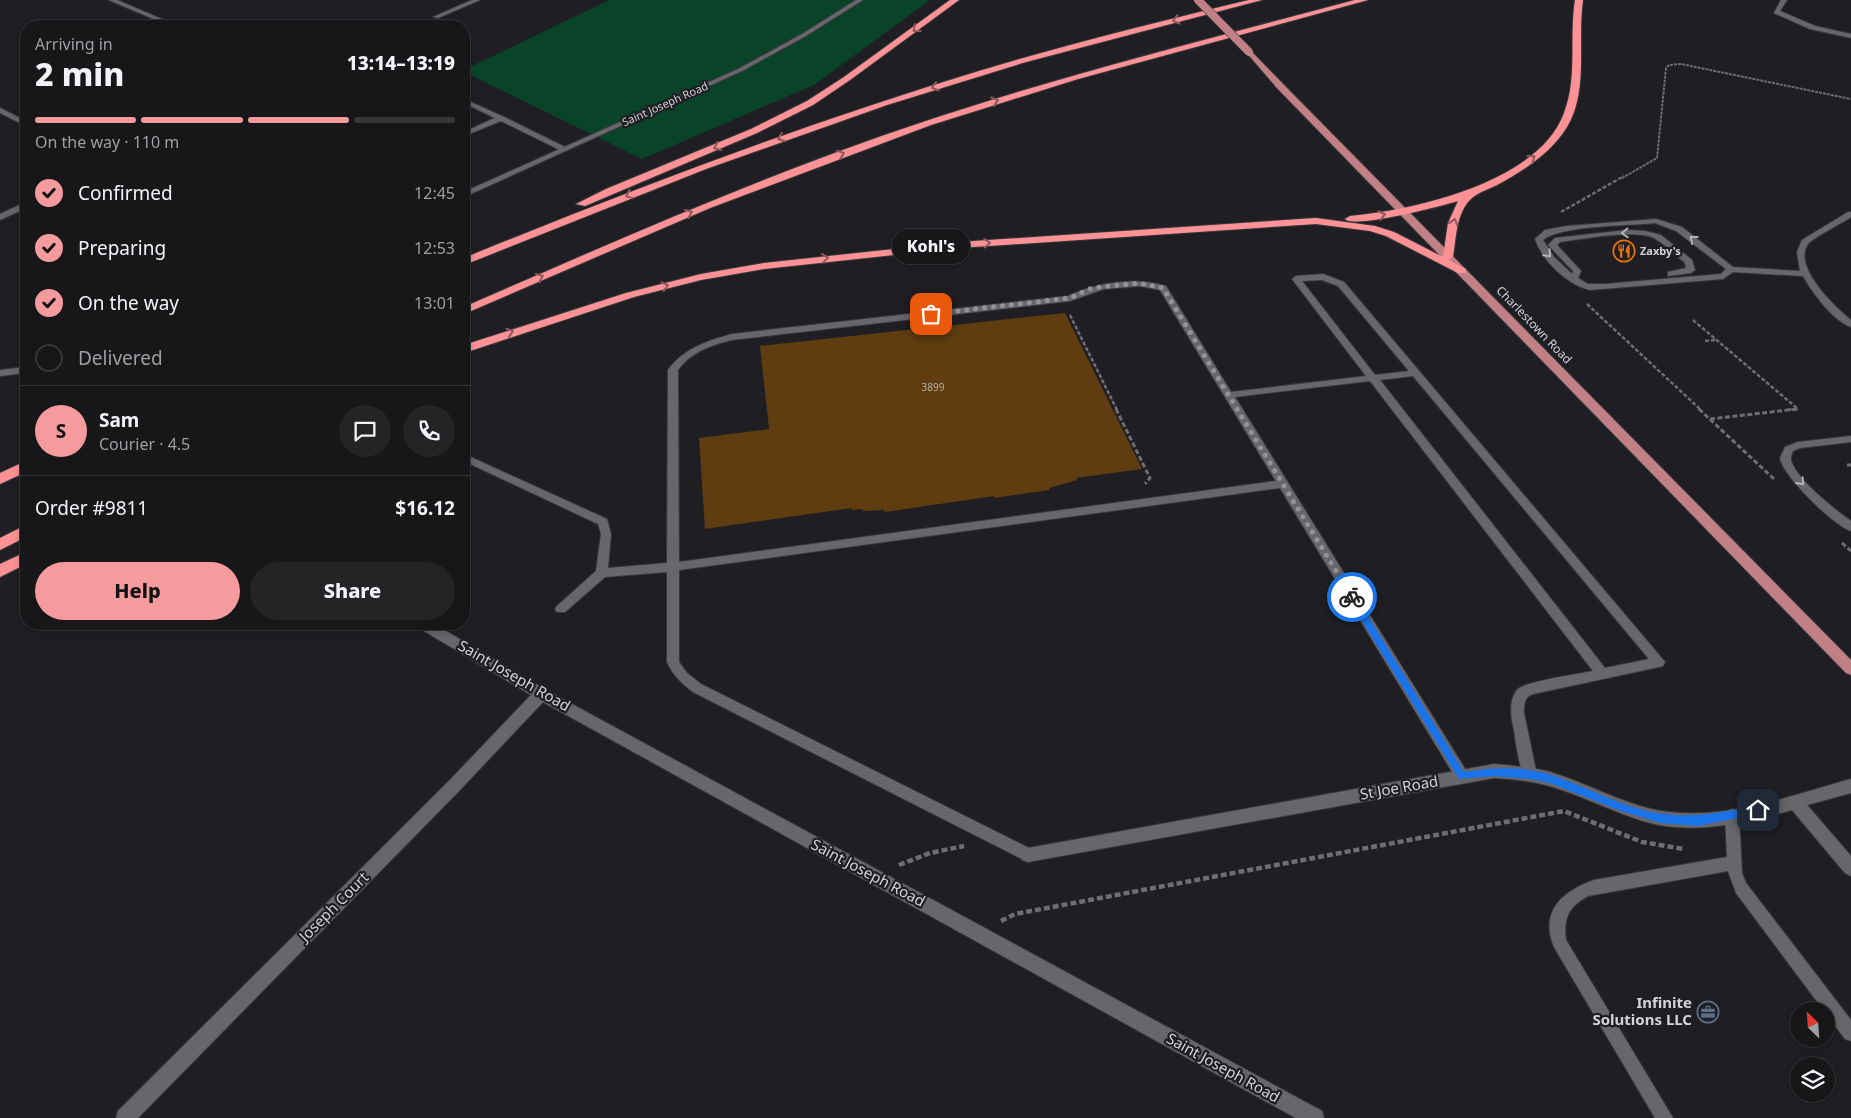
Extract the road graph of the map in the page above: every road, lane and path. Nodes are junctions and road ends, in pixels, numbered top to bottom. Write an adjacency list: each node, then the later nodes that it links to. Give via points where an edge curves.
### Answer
1 (112, 0): 11 (street)
2 (477, 0): 10 (street)
3 (860, 0): 18 (street, Saint Joseph Road, via 740,70)
4 (955, 0): 27 (highway, one-way to 27, via 837,87 778,120 598,196)
5 (1198, 0): 22 (main road, Charlestown Road, bridge)
6 (1258, 0): 28 (highway, one-way to 28, via 1049,53 840,118 673,178)
7 (1364, 0): 34 (highway, one-way to 7, via 706,206 928,123 1075,77)
8 (1579, 0): 20 (highway, one-way to 8, via 1536,156 1562,130 1573,101)
9 (1784, 0): 12 (street, via 1776,12 1786,18)
10 (436, 17)
11 (160, 20)
12 (1851, 36)
13 (470, 104): 15 (lane)
14 (0, 110): 16 (street)
15 (502, 118): 17 (lane); 18 (lane)
16 (20, 121)
17 (470, 131)
18 (565, 149): 19 (street, Saint Joseph Road)
19 (470, 192)
20 (1470, 193): 22 (highway); 26 (highway, one-way to 20, via 1458,210)
21 (20, 208): 24 (street)
22 (1402, 211): 25 (highway, one-way to 22); 26 (main road, Charlestown Road)
23 (1851, 214): 31 (lane, via 1805,242 1801,267)
24 (0, 217)
25 (1316, 221): 30 (highway, via 1371,228 1390,234); 40 (highway, one-way to 25, via 630,295 701,277 764,266 959,245)
26 (1448, 257): 30 (main road, Charlestown Road)
27 (470, 258)
28 (470, 259)
29 (1731, 269): 31 (lane); 32 (lane, one-way to 32, via 1679,229 1656,221 1567,228 1543,235 1539,239 1540,246); 33 (lane, via 1723,276)
30 (1462, 271): 62 (main road, Charlestown Road)
31 (1805, 274): 37 (lane, via 1830,307)
32 (1574, 278): 33 (lane, via 1586,286); 33 (lane, one-way to 32, via 1612,281 1691,270 1689,262 1658,237 1627,232 1558,240 1552,245 1577,271)
33 (1605, 287)
34 (470, 308)
35 (1076, 313): 52 (path, via 1069,314 1150,478)
36 (1694, 320): 38 (path)
37 (1851, 324)
38 (1716, 340): 39 (path); 46 (path, via 1798,409)
39 (1705, 341)
40 (470, 347)
41 (20, 371): 42 (street)
42 (0, 373)
43 (1416, 373): 44 (lane); 44 (lane, via 1341,284 1323,277 1296,279); 63 (lane, via 1659,662)
44 (1373, 378): 45 (lane); 63 (lane)
45 (1229, 395): 51 (lane); 57 (lane, via 1163,288 1152,284 1092,288 1070,298 732,337 710,343 690,352 673,370)
46 (1710, 419)
47 (1851, 439): 53 (lane, one-way to 53, via 1798,446 1786,452 1786,464 1807,488)
48 (470, 460): 59 (lane, via 603,522 606,534)
49 (20, 469): 50 (highway)
50 (0, 479)
51 (1283, 484): 57 (lane); 66 (lane)
52 (1144, 486)
53 (1851, 527)
54 (20, 533): 55 (highway)
55 (0, 544)
56 (20, 560): 58 (highway)
57 (673, 566): 59 (lane); 71 (lane, via 673,662 682,678)
58 (0, 571)
59 (602, 572): 60 (lane)
60 (561, 609)
61 (434, 630): 64 (street, Saint Joseph Road)
62 (1851, 669)
63 (1602, 673): 65 (lane, via 1536,688 1520,695 1519,717)
64 (542, 694): 76 (street, Joseph Court); 77 (street, Saint Joseph Road)
65 (1530, 775): 66 (street, St Joe Road, via 1494,771); 69 (street, St Joe Road, via 1661,818 1698,821)
66 (1462, 776): 71 (street, St Joe Road)
67 (1851, 786): 68 (street, St Joe Road)
68 (1794, 801): 69 (street, St Joe Road); 73 (street)
69 (1732, 816): 72 (lane)
70 (1688, 850): 74 (path, via 1642,842 1564,811 1024,912)
71 (1028, 856)
72 (1734, 863): 75 (lane, via 1740,888); 78 (lane, via 1594,888 1577,893 1561,910 1559,942)
73 (1851, 868)
74 (998, 922)
75 (1851, 1033)
76 (125, 1118)
77 (1315, 1118)
78 (1665, 1118)

